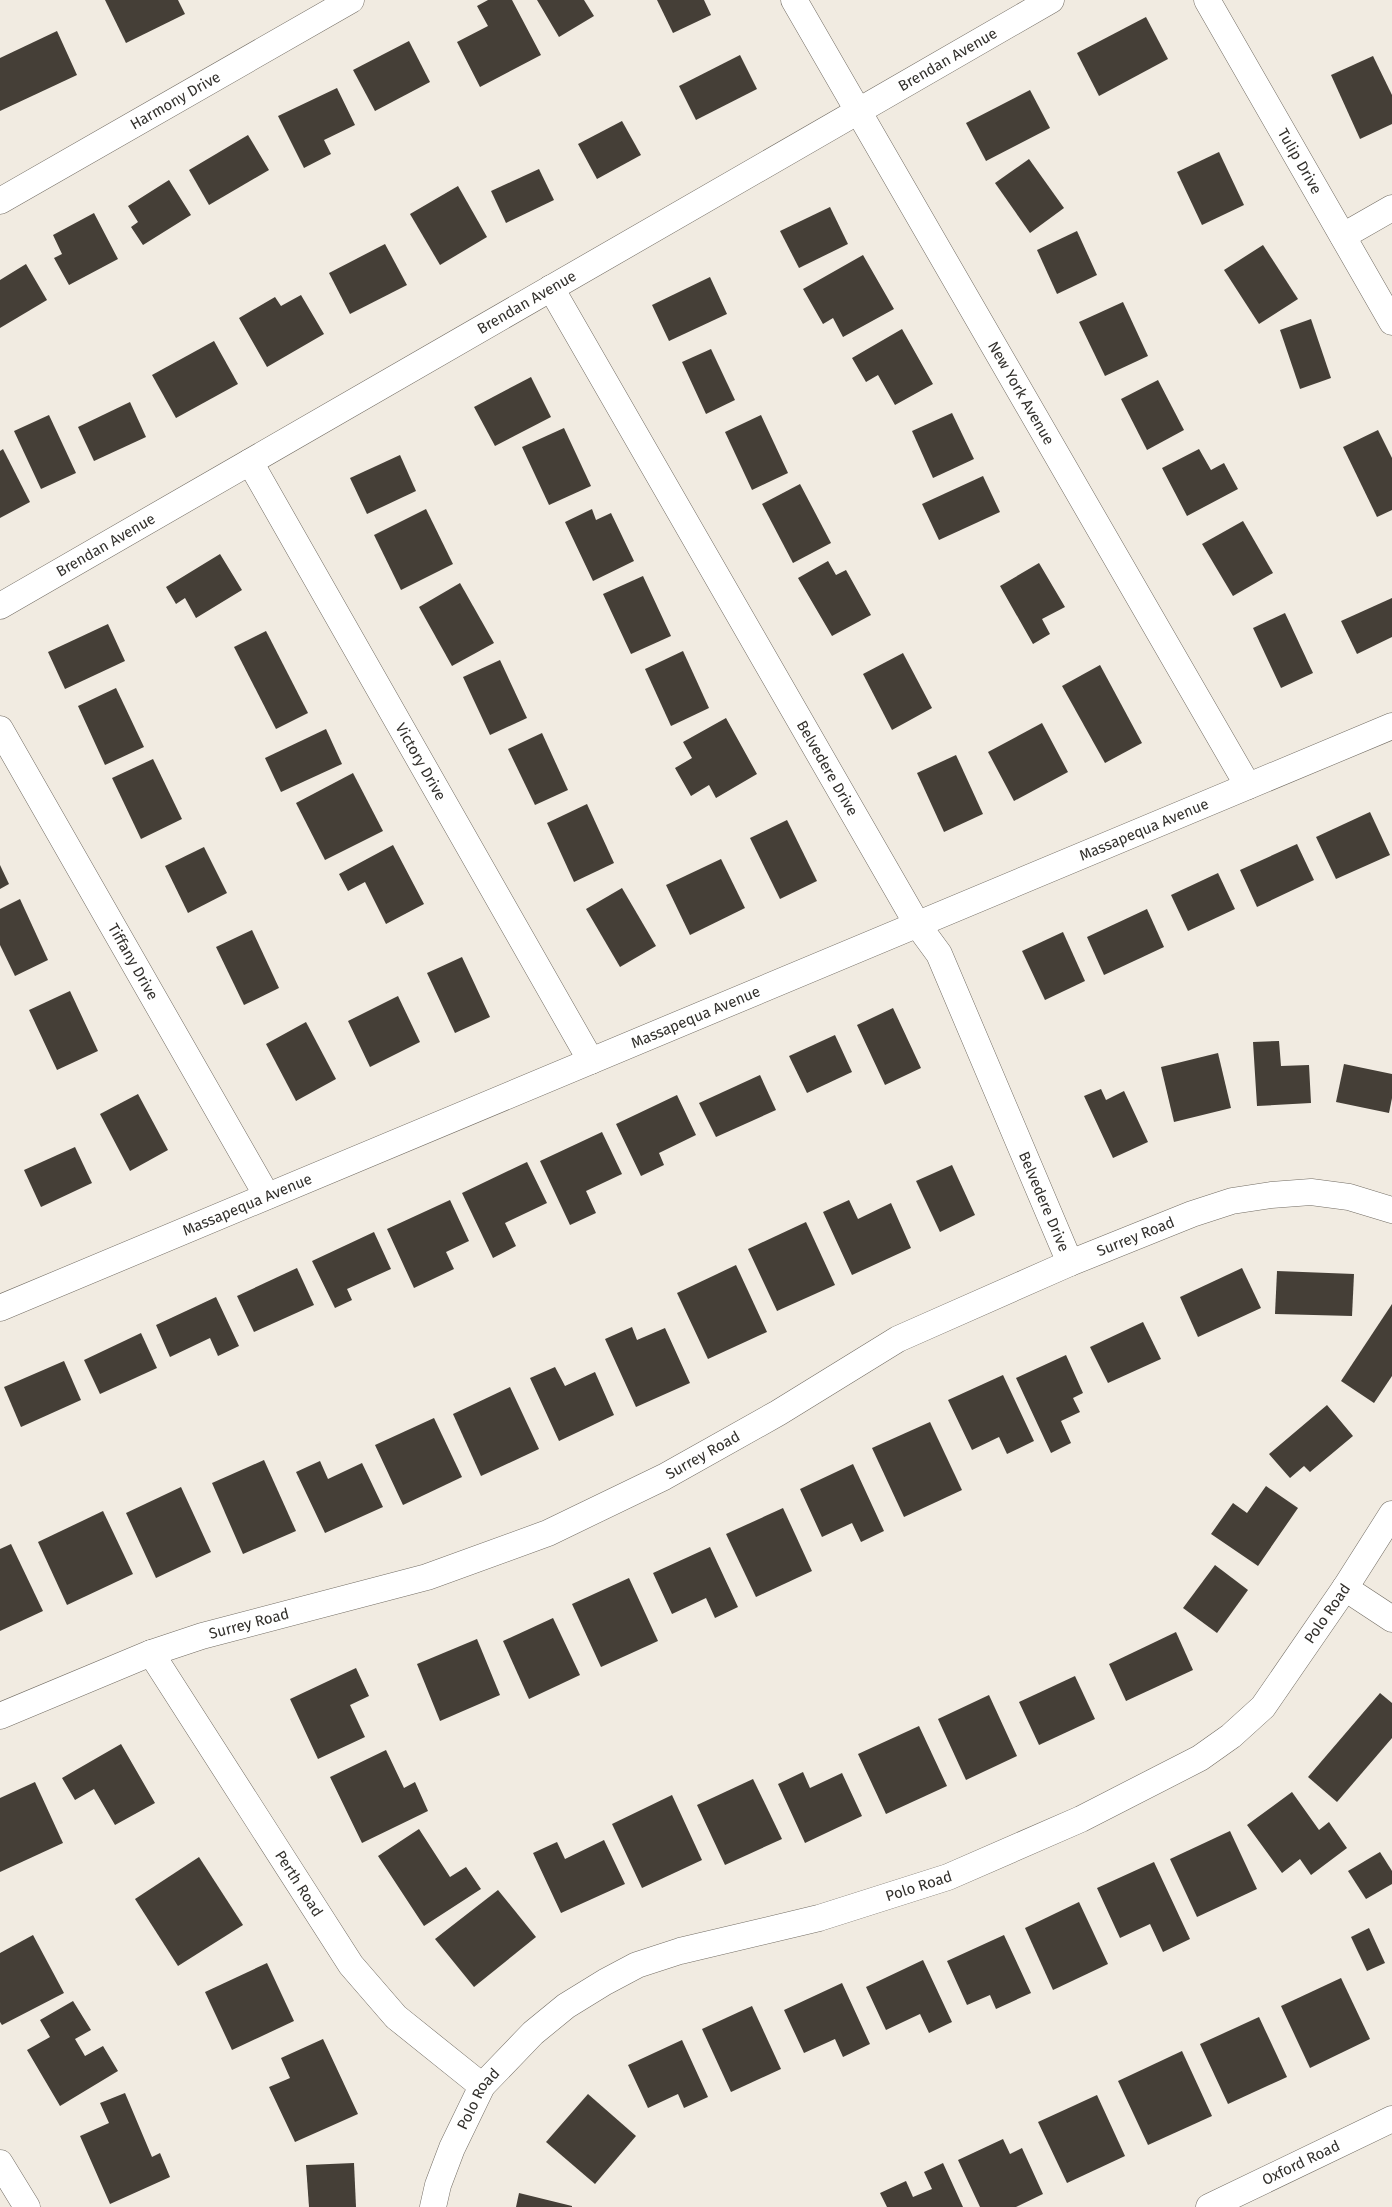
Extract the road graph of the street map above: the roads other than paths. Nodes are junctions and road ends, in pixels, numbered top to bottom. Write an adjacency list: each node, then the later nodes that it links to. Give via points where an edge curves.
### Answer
1 (351, 0): 6 (street, Harmony Drive)
2 (794, 0): 5 (street, New York Avenue)
3 (1051, 0): 5 (street, Brendan Avenue)
4 (1207, 0): 8 (street, Tulip Drive)
5 (858, 111): 9 (street, Brendan Avenue); 15 (street, New York Avenue)
6 (0, 201)
7 (1392, 208): 8 (street)
8 (1343, 236): 10 (street, Tulip Drive)
9 (551, 288): 11 (street, Brendan Avenue); 16 (street, Belvedere Drive)
10 (1392, 322)
11 (250, 462): 12 (street, Brendan Avenue); 17 (street, Victory Drive)
12 (0, 606)
13 (1392, 726): 15 (street, Massapequa Avenue)
14 (0, 729): 18 (street, Tiffany Drive)
15 (1248, 786): 16 (street, Massapequa Avenue)
16 (917, 924): 17 (street, Massapequa Avenue); 20 (street, Belvedere Drive, via 939,954)
17 (591, 1061): 18 (street, Massapequa Avenue)
18 (267, 1196): 21 (street, Massapequa Avenue)
19 (1392, 1210): 20 (street, Surrey Road, via 1349,1197 1311,1192 1242,1200 1192,1214)
20 (1070, 1263): 25 (street, Surrey Road, via 898,1339 664,1477 548,1533 427,1577)
21 (0, 1308)
22 (1392, 1514): 23 (street, Polo Road)
23 (1346, 1588): 24 (street); 27 (street, Polo Road, via 1263,1707 1200,1758 1081,1819 948,1877 819,1918 637,1965 566,2006)
24 (1392, 1619)
25 (151, 1653): 26 (street, Surrey Road); 27 (street, Perth Road, via 351,1965 396,2017)
26 (0, 1716)
27 (482, 2086): 31 (street, Polo Road, via 452,2148)
28 (1392, 2119): 32 (street, Oxford Road)
29 (0, 2163): 30 (street)
30 (27, 2207)
31 (433, 2207)
32 (1209, 2207)

